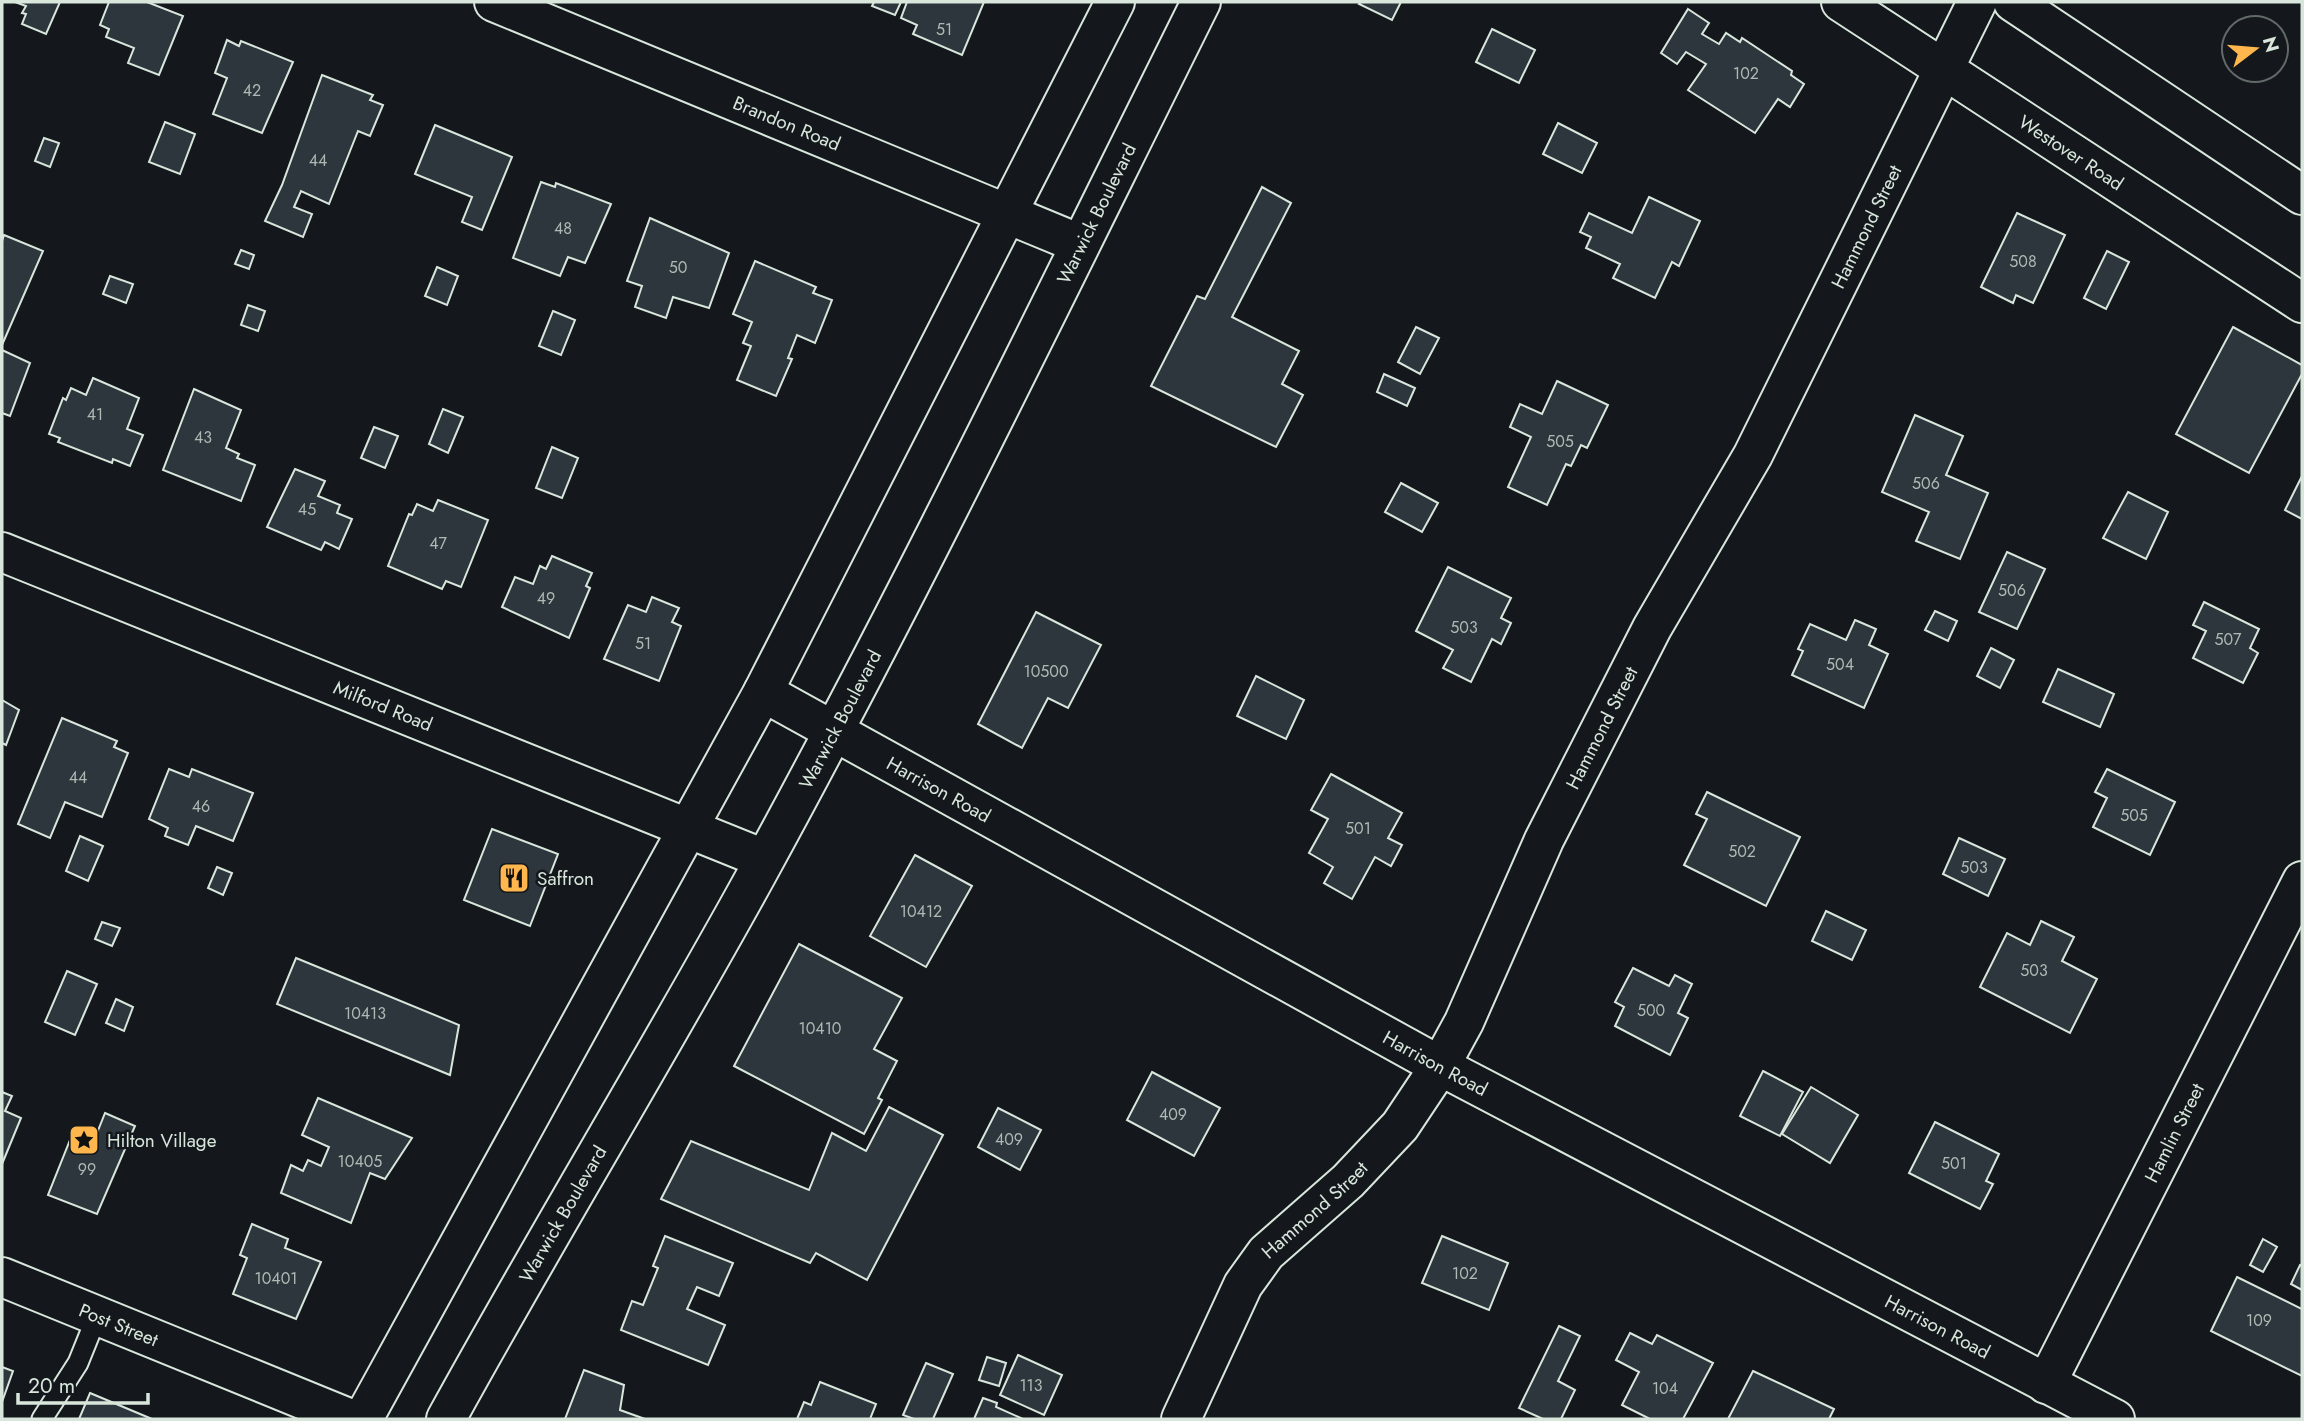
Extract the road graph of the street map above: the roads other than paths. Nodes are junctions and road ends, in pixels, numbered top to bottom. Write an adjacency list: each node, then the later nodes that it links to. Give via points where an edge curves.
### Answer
1 (494, 2): 9 (street, Brandon Road)
2 (1115, 2): 9 (street)
3 (1201, 2): 10 (street, Warwick Boulevard)
4 (1841, 2): 7 (street, Westover Road)
5 (1977, 2): 7 (street, Hammond Street)
6 (2013, 2): 8 (street)
7 (1941, 69): 11 (street, Westover Road); 18 (street, Hammond Street, via 1752,455 1652,628 1544,840 1464,1023)
8 (2302, 195)
9 (1007, 213): 10 (street, Brandon Road); 13 (street)
10 (1080, 244): 14 (street, Warwick Boulevard)
11 (2302, 303)
12 (2, 552): 15 (street, Milford Road)
13 (763, 692): 14 (street, Harrison Road); 15 (street)
14 (832, 733): 16 (street, Warwick Boulevard); 18 (street, Harrison Road)
15 (690, 830): 16 (street, Milford Road); 24 (street)
16 (764, 859): 25 (street, Warwick Boulevard)
17 (2302, 881): 21 (street, Hamlin Street)
18 (1440, 1066): 21 (street, Harrison Road); 26 (street, Hammond Street, via 1400,1126 1348,1181 1266,1253 1243,1285)
19 (2, 1277): 20 (street, Post Street)
20 (97, 1316): 22 (lane, via 78,1363); 23 (street, Post Street)
21 (2046, 1384): 27 (street, Harrison Road)
22 (43, 1419)
23 (351, 1419)
24 (363, 1419)
25 (446, 1419)
26 (1181, 1419)
27 (2115, 1419)

